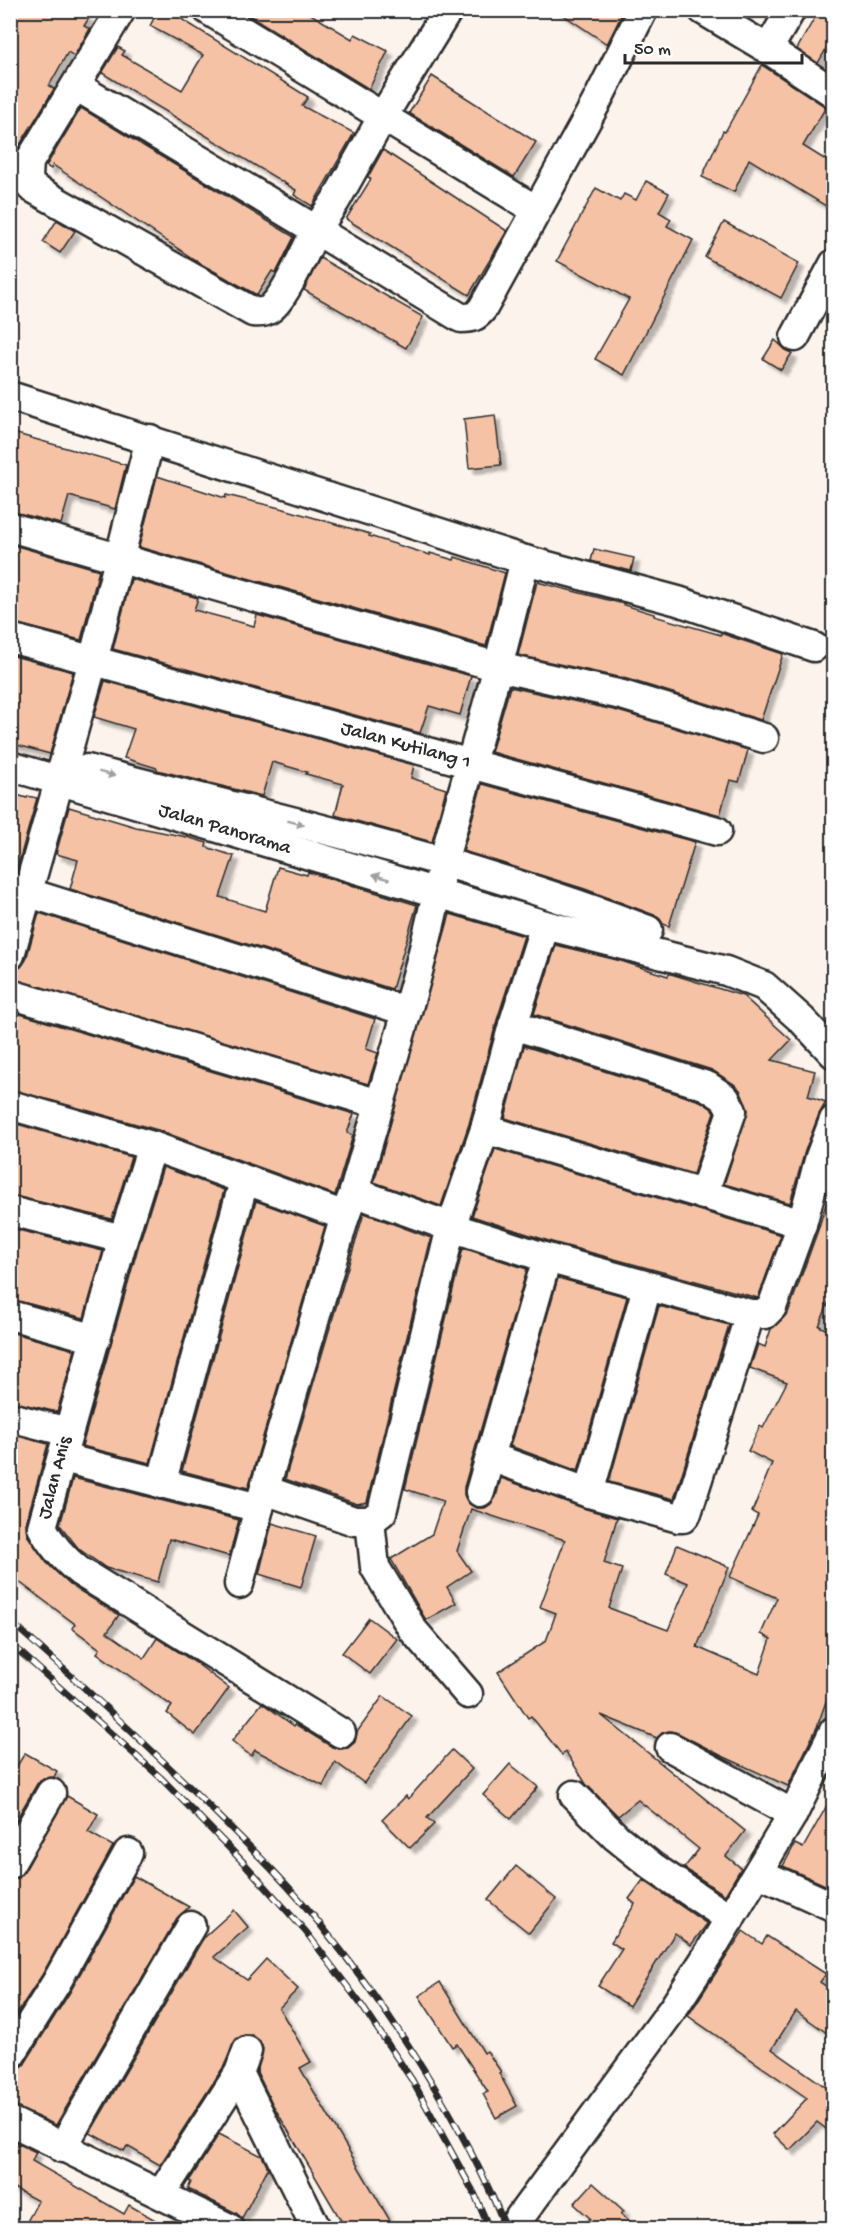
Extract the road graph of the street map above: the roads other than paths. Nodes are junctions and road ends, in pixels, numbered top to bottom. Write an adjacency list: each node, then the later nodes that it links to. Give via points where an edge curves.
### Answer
1 (121, 10): 8 (street)
2 (208, 10): 10 (street)
3 (448, 10): 10 (street)
4 (643, 10): 11 (street)
5 (703, 10): 7 (street)
6 (791, 10): 7 (street)
7 (768, 49): 9 (street)
8 (76, 86): 12 (street); 12 (street, via 29,162 31,187 253,312 262,313 274,306)
9 (834, 93)
10 (382, 116): 11 (street); 12 (street)
11 (536, 210): 12 (street, via 483,308 470,318 461,318)
12 (316, 230)
13 (834, 264): 14 (street)
14 (795, 337)
15 (10, 396): 16 (street)
16 (150, 439): 18 (street); 19 (street)
17 (10, 528): 18 (street)
18 (119, 558): 22 (street); 23 (street)
19 (525, 560): 21 (street, via 678,601); 23 (street)
20 (10, 638): 22 (street, Jalan Kutilang 1)
21 (814, 647)
22 (93, 661): 26 (street, Jalan Kutilang 1); 28 (street)
23 (498, 666): 24 (street, via 622,695); 26 (street)
24 (764, 738)
25 (10, 746): 28 (street)
26 (469, 763): 29 (street, Jalan Kutilang 1); 30 (street)
27 (10, 766): 28 (street, Jalan Panorama)
28 (61, 771): 30 (street, one-way to 30); 31 (street); 32 (street, Jalan Panorama, one-way to 28)
29 (717, 831)
30 (442, 862): 32 (street); 34 (street, via 585,905)
31 (20, 889): 35 (street); 37 (street)
32 (437, 893): 33 (street, Jalan Panorama); 37 (street)
33 (544, 925): 38 (street); 39 (street, Jalan Panorama, via 726,971 764,986)
34 (648, 930)
35 (10, 955)
36 (10, 994): 40 (street)
37 (406, 1011): 40 (street)
38 (513, 1025): 43 (street); 47 (street, via 707,1086 724,1098 732,1111)
39 (834, 1054)
40 (378, 1104): 48 (street)
41 (10, 1105): 44 (street)
42 (834, 1120): 45 (street)
43 (485, 1129): 47 (street); 51 (street)
44 (152, 1146): 46 (street); 52 (street, Jalan Anis)
45 (827, 1160): 50 (street)
46 (244, 1181): 48 (street); 61 (street)
47 (703, 1195): 50 (street)
48 (350, 1204): 51 (street); 64 (street)
49 (10, 1211): 52 (street)
50 (802, 1224): 55 (street, via 772,1307 765,1314)
51 (451, 1227): 53 (street); 65 (street, via 381,1512)
52 (123, 1239): 57 (street, Jalan Anis)
53 (547, 1258): 54 (street); 60 (street)
54 (647, 1287): 55 (street); 63 (street)
55 (750, 1314): 63 (street, via 683,1518)
56 (10, 1315): 57 (street)
57 (96, 1339): 59 (street, Jalan Anis)
58 (10, 1417): 59 (street)
59 (65, 1445): 61 (street); 69 (street, Jalan Anis, via 42,1527 64,1558 113,1593)
60 (491, 1457): 62 (street); 63 (street)
61 (161, 1484): 64 (street)
62 (480, 1492)
63 (589, 1492)
64 (262, 1499): 65 (street, via 354,1521); 66 (street)
65 (370, 1521): 67 (street, via 375,1567 413,1629)
66 (239, 1584)
67 (468, 1694)
68 (834, 1731): 73 (street)
69 (341, 1733)
70 (670, 1747): 73 (street)
71 (51, 1793): 75 (street)
72 (574, 1796): 78 (street, via 616,1838)
73 (793, 1814): 76 (street)
74 (128, 1853): 80 (street, via 56,1983)
75 (10, 1864)
76 (759, 1873): 77 (street); 78 (street)
77 (834, 1907)
78 (730, 1919): 86 (street, via 672,2010)
79 (191, 1926): 82 (street)
80 (10, 2056)
81 (10, 2121): 82 (street)
82 (62, 2148): 83 (street)
83 (161, 2194): 84 (street); 85 (street, via 243,2062)
84 (229, 2229)
85 (316, 2229)
86 (512, 2229)

